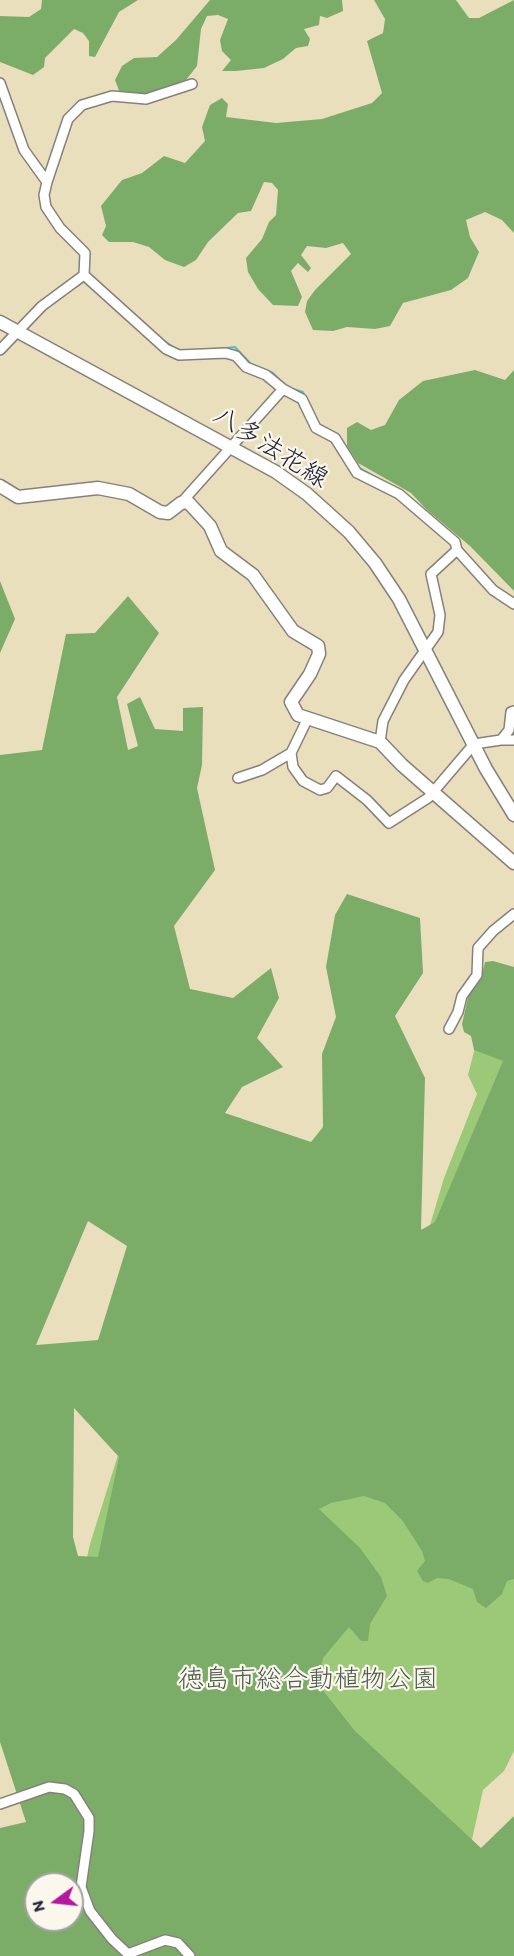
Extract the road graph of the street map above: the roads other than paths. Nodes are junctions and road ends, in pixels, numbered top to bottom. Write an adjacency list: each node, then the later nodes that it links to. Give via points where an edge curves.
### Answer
1 (0, 83): 3 (street, via 24,150)
2 (192, 84): 3 (street, via 146,99 112,96 82,105 68,119)
3 (47, 182): 4 (street, via 46,207 60,228 83,248)
4 (84, 275): 6 (street, via 42,306); 8 (street, via 166,349 179,355 236,356 246,367 266,375)
5 (0, 322): 6 (main road, 八多法花線)
6 (17, 331): 7 (street); 9 (main road, 八多法花線)
7 (0, 350)
8 (283, 389): 9 (street); 12 (street, via 303,399 316,428 339,443 350,467 399,495 454,542)
9 (230, 446): 11 (street); 14 (main road, 八多法花線, via 307,494 349,532 375,563)
10 (0, 486): 11 (main road, via 18,497 98,488 129,494 168,513)
11 (181, 503): 16 (main road, via 188,502 210,526 220,551 253,575 293,632 318,646 319,654 310,674 291,702 298,715)
12 (457, 549): 13 (street, via 494,590); 14 (street, via 431,574 440,615 438,632)
13 (514, 604)
14 (427, 649): 19 (street, via 404,680 387,713); 20 (main road, 八多法花線)
15 (514, 711): 17 (street)
16 (307, 720): 19 (main road); 21 (street)
17 (501, 740): 18 (street); 20 (street)
18 (514, 740)
19 (380, 742): 23 (main road)
20 (474, 744): 23 (street); 24 (main road, 八多法花線)
21 (291, 753): 22 (street, via 262,770); 23 (street, via 293,768 303,781 320,790 327,788 336,776 388,823)
22 (237, 778)
23 (434, 792): 25 (main road)
24 (514, 815)
25 (514, 863)
26 (514, 914): 27 (street, via 478,948 477,975 462,996)
27 (449, 1029)
28 (0, 1804): 29 (street, via 49,1787 74,1794 88,1818 81,1887 90,1911 128,1954 165,1940 178,1943)
29 (190, 1956)

